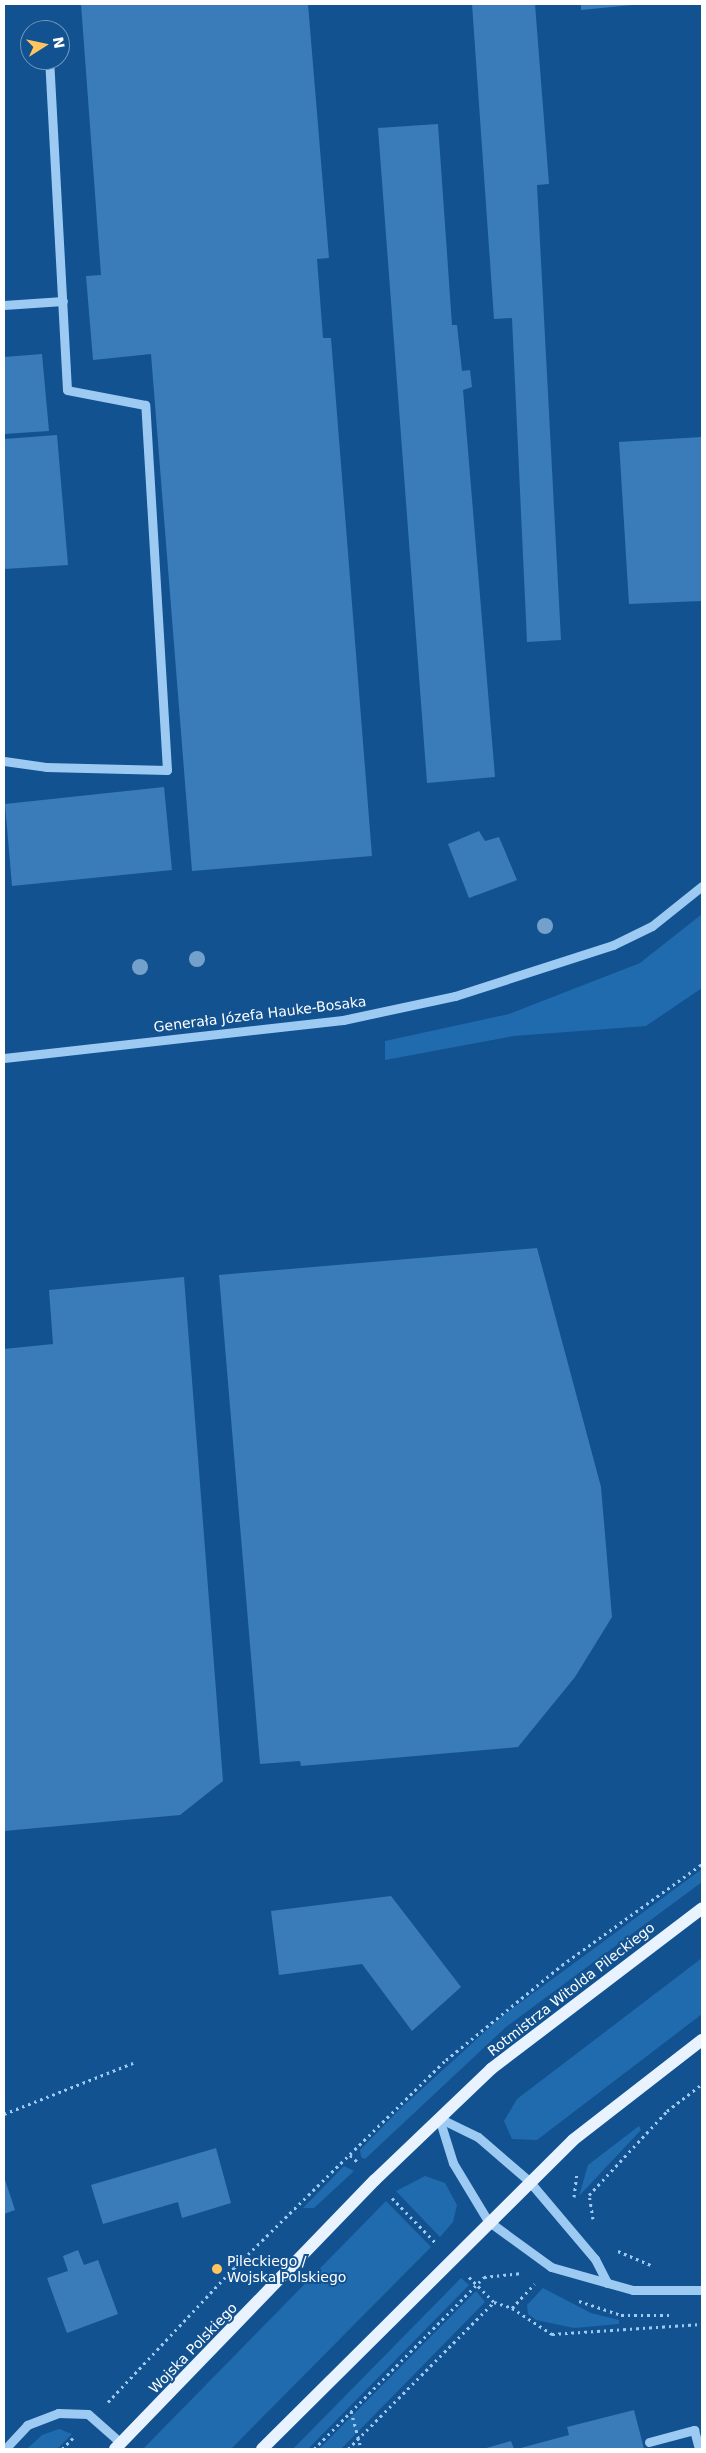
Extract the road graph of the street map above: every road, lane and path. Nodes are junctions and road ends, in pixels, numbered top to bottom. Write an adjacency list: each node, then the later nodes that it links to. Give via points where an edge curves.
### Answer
1 (50, 70): 2 (street)
2 (63, 301): 3 (street); 4 (street, via 67,390 145,405 167,770 46,767)
3 (4, 304)
4 (4, 761)
5 (702, 886): 6 (street, Generała Józefa Hauke-Bosaka, via 652,926 613,945 455,996 343,1020)
6 (4, 1058)
7 (702, 1864): 30 (path, via 562,1965 446,2060 234,2268)
8 (702, 1908): 13 (main road, Rotmistrza Witolda Pileckiego, via 544,2025)
9 (702, 2040): 14 (main road, via 611,2108)
10 (133, 2063): 12 (path)
11 (702, 2084): 17 (path, via 667,2111 589,2195)
12 (4, 2114)
13 (439, 2118): 14 (street, via 478,2137); 16 (street, via 453,2163); 33 (main road, Wojska Polskiego)
14 (529, 2181): 16 (main road); 23 (street, via 595,2259)
15 (389, 2194): 18 (path)
16 (488, 2221): 23 (street, via 563,2274); 36 (main road)
17 (590, 2226)
18 (437, 2244)
19 (610, 2246): 20 (path)
20 (660, 2268)
21 (515, 2276): 24 (path, via 492,2275)
22 (538, 2280): 27 (path)
23 (607, 2283): 25 (street, via 661,2294)
24 (476, 2284): 26 (path); 29 (path)
25 (702, 2290)
26 (494, 2302): 27 (path); 31 (path)
27 (512, 2308): 28 (path, via 552,2334)
28 (702, 2324)
29 (351, 2411): 31 (path); 37 (path)
30 (92, 2418): 33 (street); 34 (street, via 58,2413 27,2425); 35 (path)
31 (358, 2439): 38 (path); 39 (path)
32 (649, 2442): 40 (street, via 694,2430)
33 (118, 2446)
34 (5, 2449)
35 (62, 2449)
36 (262, 2449)
37 (314, 2449)
38 (348, 2449)
39 (361, 2449)
40 (699, 2449)

